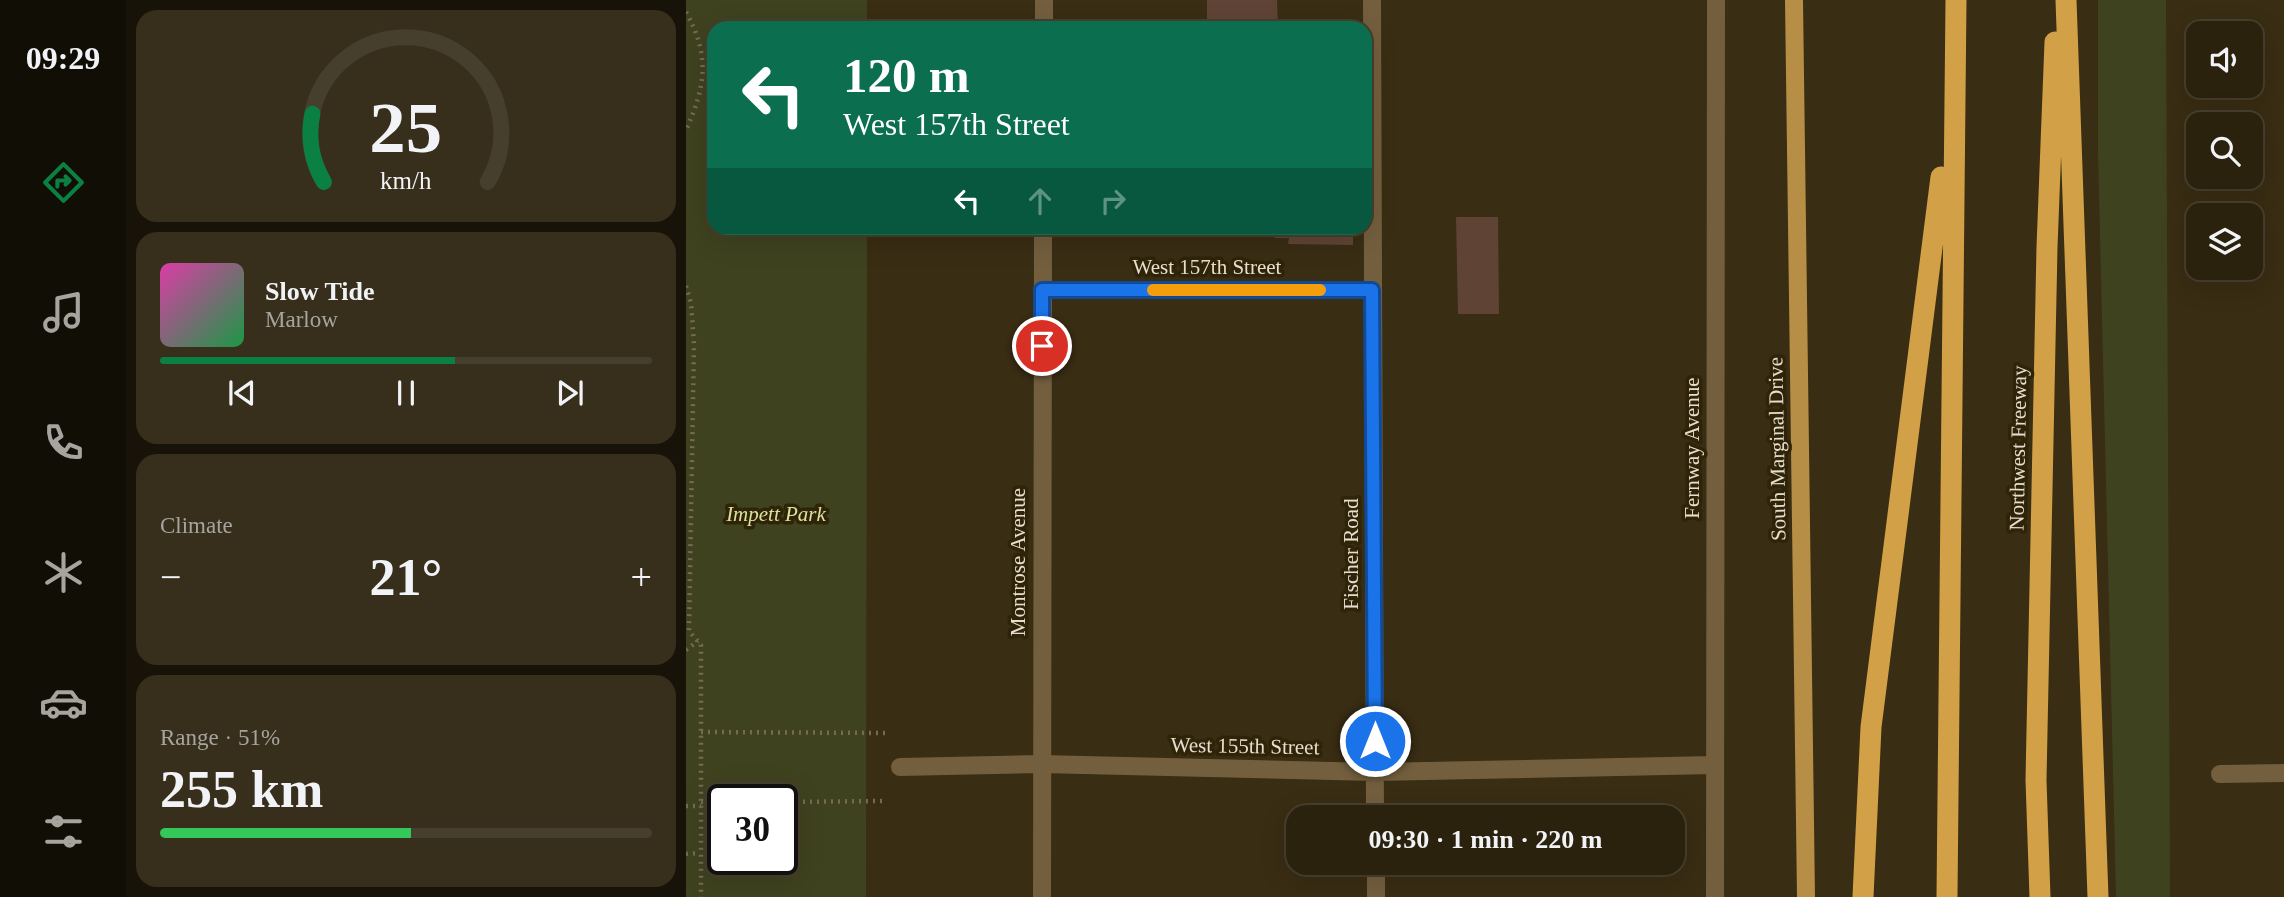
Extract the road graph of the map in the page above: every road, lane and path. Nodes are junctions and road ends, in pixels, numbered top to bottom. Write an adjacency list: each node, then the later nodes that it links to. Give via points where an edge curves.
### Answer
1 (1044, 0): 9 (street)
2 (1372, 0): 15 (street, Fischer Road)
3 (1716, 0): 23 (street, Fernway Avenue)
4 (1794, 0): 41 (main road, South Marginal Drive)
5 (1956, 0): 10 (highway)
6 (2057, 0): 44 (highway, Northwest Freeway, via 2036,780)
7 (2066, 0): 45 (highway)
8 (686, 12): 11 (path, via 699,38 704,63 702,85)
9 (1044, 21)
10 (1954, 81): 42 (highway, via 1871,727); 43 (highway)
11 (686, 130)
12 (1042, 235): 14 (street, Montrose Avenue)
13 (686, 286): 17 (path, via 693,321)
14 (1042, 290): 15 (street, West 157th Street); 22 (street, Montrose Avenue)
15 (1372, 290): 25 (street, Fischer Road)
16 (686, 396): 17 (path)
17 (693, 396): 18 (path, via 689,631)
18 (698, 641): 19 (path); 20 (path)
19 (686, 650)
20 (701, 732): 21 (path); 31 (path)
21 (887, 733)
22 (1041, 764): 24 (street, West 155th Street); 25 (street, West 155th Street); 38 (street, Montrose Avenue)
23 (1714, 765): 25 (street, West 155th Street); 40 (street, Fernway Avenue)
24 (900, 767)
25 (1375, 772): 32 (street, Fischer Road)
26 (2220, 774): 27 (street)
27 (2284, 774)
28 (798, 802): 29 (path)
29 (884, 802)
30 (707, 803): 31 (path)
31 (701, 804): 33 (path); 34 (path)
32 (1375, 805)
33 (686, 806)
34 (700, 853): 35 (path); 37 (path)
35 (686, 854)
36 (1376, 875): 39 (street)
37 (701, 897)
38 (1042, 897)
39 (1376, 897)
40 (1716, 897)
41 (1806, 897)
42 (1863, 897)
43 (1947, 897)
44 (2040, 897)
45 (2098, 897)

